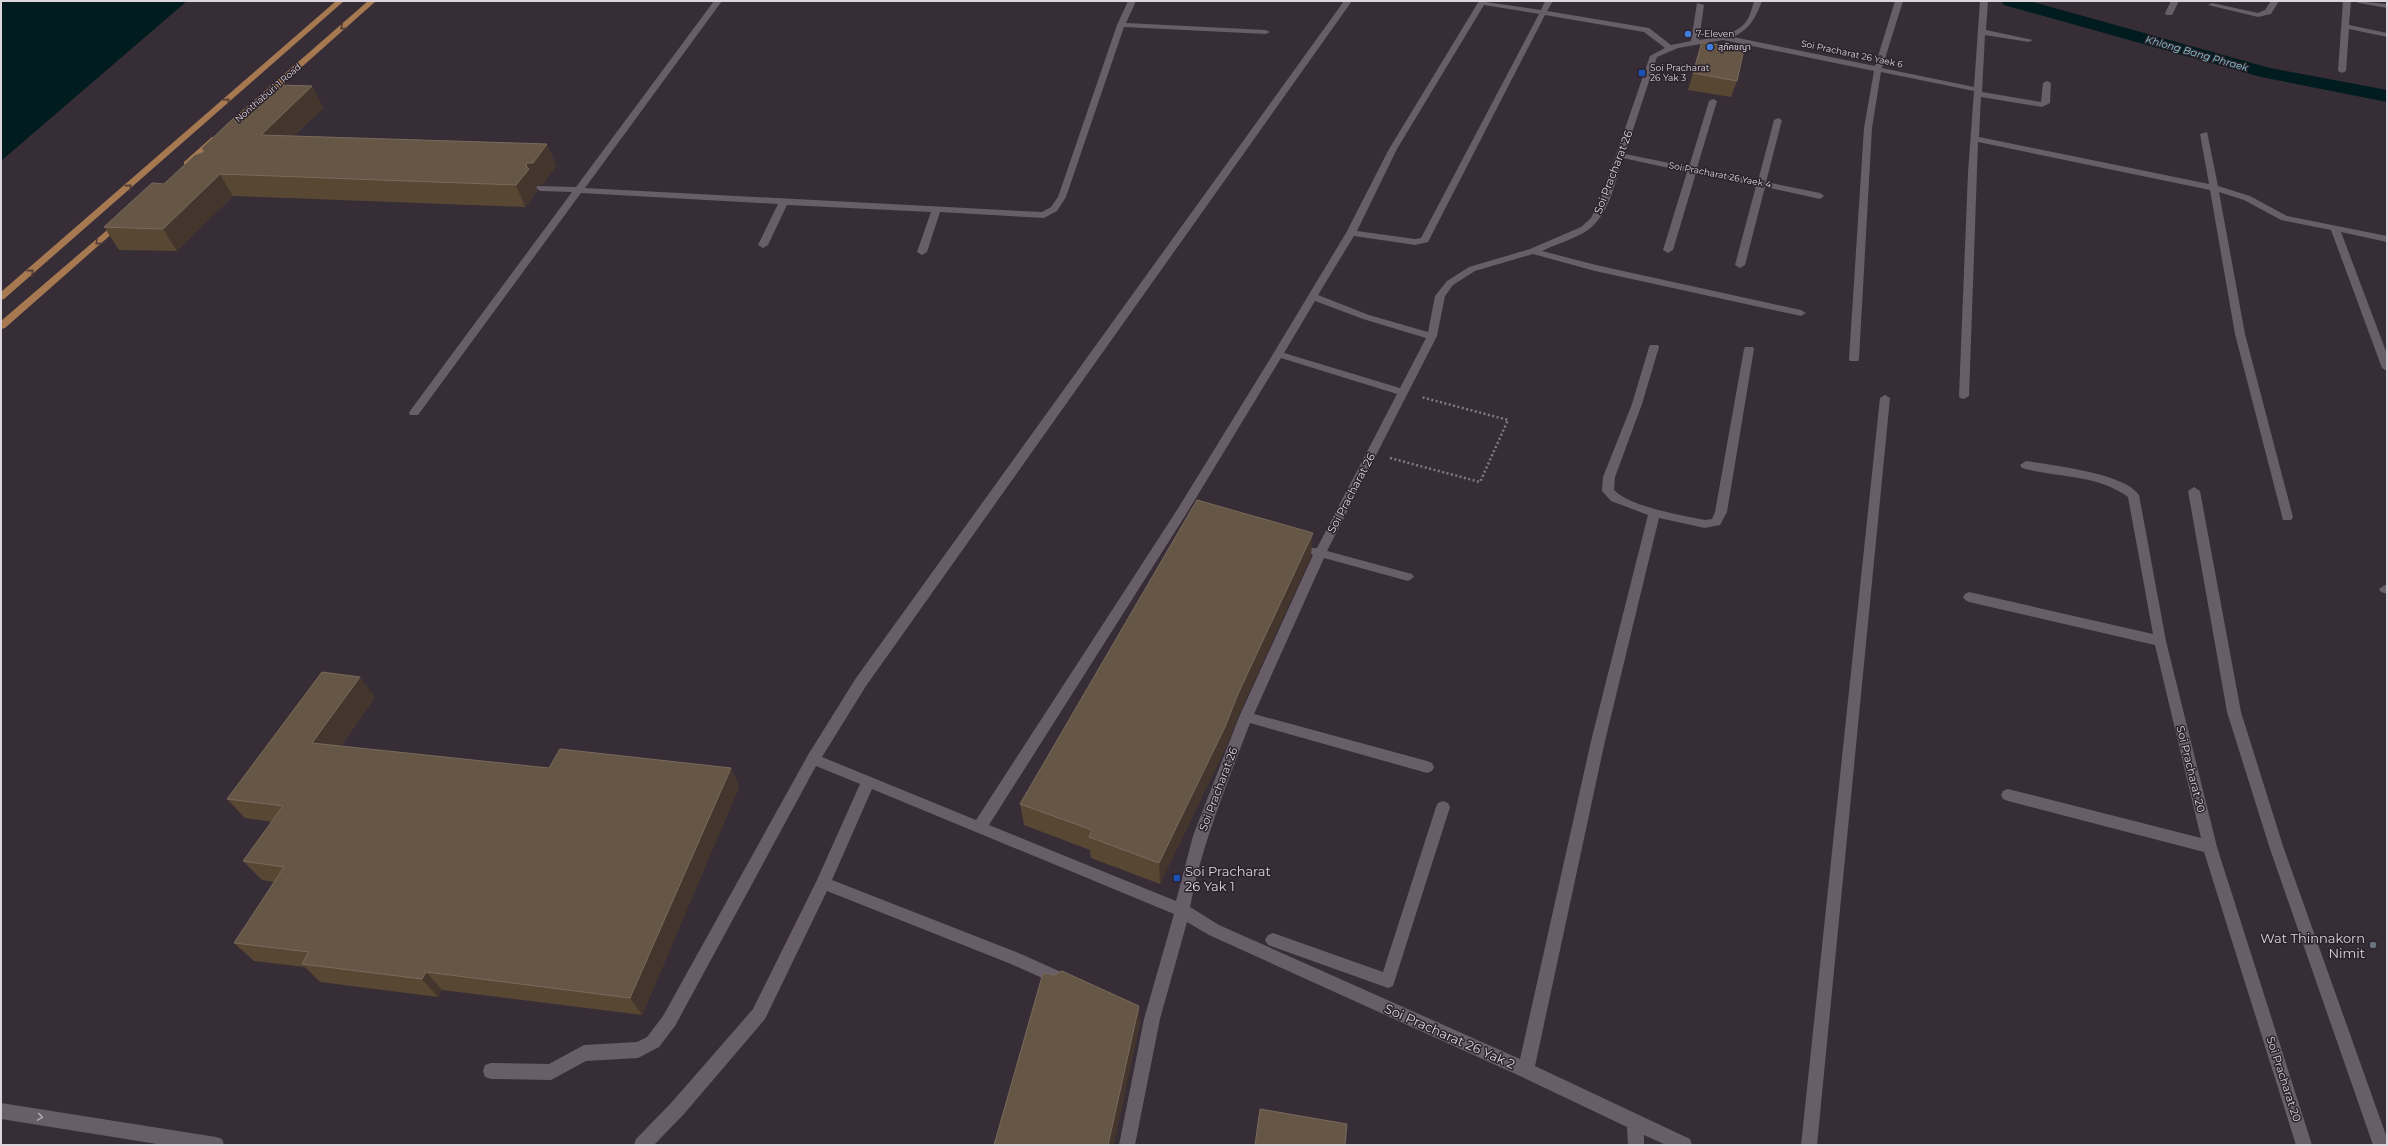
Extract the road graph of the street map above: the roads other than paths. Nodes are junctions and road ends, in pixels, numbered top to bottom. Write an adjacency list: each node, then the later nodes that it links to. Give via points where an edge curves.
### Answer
1 (340, 1): 58 (main road, Nonthaburi 1 Road, one-way to 1)
2 (372, 1): 39 (main road, Nonthaburi 1 Road, one-way to 39)
3 (718, 1): 44 (street)
4 (1132, 1): 20 (street)
5 (1348, 1): 83 (street, via 862,682)
6 (1549, 1): 18 (street)
7 (1758, 1): 25 (street, Soi Pracharat 26, via 1748,24)
8 (1899, 1): 29 (street)
9 (2175, 1): 19 (street)
10 (2275, 1): 16 (street, via 2268,12 2258,15)
11 (2347, 1): 21 (street)
12 (2359, 1): 17 (street)
13 (1482, 2): 18 (street); 50 (street, via 1393,149)
14 (1984, 2): 23 (street)
15 (1700, 5): 27 (street)
16 (2212, 5)
17 (2387, 6)
18 (1542, 12): 28 (street, via 1646,30); 50 (street, via 1425,240 1415,242)
19 (2169, 13)
20 (1121, 25): 22 (street); 47 (street, via 1065,190 1054,209 1044,215)
21 (2345, 26): 24 (street); 30 (street)
22 (1266, 32)
23 (1982, 32): 26 (street); 32 (street)
24 (2387, 35)
25 (1722, 37): 27 (street, Soi Pracharat 26); 29 (street, Soi Pracharat 26 Yaek 6)
26 (2029, 40)
27 (1695, 43): 28 (street, Soi Pracharat 26)
28 (1670, 48): 37 (street, Soi Pracharat 26, via 1654,56)
29 (1878, 69): 32 (street, Soi Pracharat 26 Yaek 6); 65 (street, via 1868,128)
30 (2342, 71)
31 (2047, 83): 32 (street, Soi Pracharat 26 Yaek 6, via 2046,103 2042,105)
32 (1978, 92): 36 (street)
33 (1713, 101): 38 (street)
34 (1778, 120): 41 (street)
35 (2204, 134): 43 (street)
36 (1974, 139): 43 (street); 68 (street)
37 (1620, 155): 38 (street, Soi Pracharat 26 Yaek 4); 54 (street, Soi Pracharat 26, via 1595,219 1584,229)
38 (1692, 170): 41 (street, Soi Pracharat 26 Yaek 4); 53 (street)
39 (180, 171): 40 (street)
40 (192, 172)
41 (1761, 184): 45 (street, Soi Pracharat 26 Yaek 4); 56 (street)
42 (540, 188): 44 (street)
43 (2214, 188): 49 (street, via 2247,198 2284,218); 76 (street, via 2240,334)
44 (579, 190): 46 (street); 70 (street)
45 (1820, 196)
46 (784, 202): 47 (street); 52 (street)
47 (936, 210): 55 (street)
48 (126, 217): 60 (main road, one-way to 60)
49 (2335, 229): 51 (street); 66 (street)
50 (1351, 233): 57 (street)
51 (2387, 239)
52 (763, 245)
53 (1668, 250)
54 (1533, 251): 59 (street, via 1595,268); 61 (street, Soi Pracharat 26, via 1472,269 1450,283 1440,296)
55 (922, 252)
56 (1740, 265)
57 (1312, 296): 61 (street, via 1366,317); 64 (street)
58 (1, 297)
59 (1801, 313)
60 (1, 326)
61 (1432, 336): 67 (street, Soi Pracharat 26)
62 (1654, 347): 74 (street, via 1637,404 1609,477 1608,491 1615,498)
63 (1749, 349): 74 (street, via 1721,512 1716,522 1705,524)
64 (1278, 354): 67 (street); 73 (street)
65 (1854, 359)
66 (2387, 368)
67 (1404, 393): 78 (street, Soi Pracharat 26)
68 (1964, 396)
69 (1885, 398): 105 (street)
70 (414, 413)
71 (2026, 465): 81 (street, Soi Pracharat 20, via 2112,482 2133,495)
72 (2194, 491): 107 (street, via 2234,712 2276,846)
73 (1181, 513): 75 (street); 88 (street)
74 (1654, 513): 96 (street, via 1598,741)
75 (1196, 517)
76 (2287, 517)
77 (1305, 548): 78 (street)
78 (1320, 553): 79 (street); 82 (street, Soi Pracharat 26)
79 (1408, 577)
80 (1969, 597): 81 (street)
81 (2160, 641): 89 (street, Soi Pracharat 20)
82 (1246, 717): 84 (street); 91 (street, Soi Pracharat 26, via 1200,836)
83 (813, 759): 85 (street); 97 (street, via 669,1021 654,1042 638,1050 584,1053 551,1072)
84 (1427, 767)
85 (868, 782): 88 (street); 90 (street)
86 (2008, 795): 89 (street)
87 (1443, 807): 93 (street, via 1388,981)
88 (980, 826): 91 (street)
89 (2210, 847): 106 (street, Soi Pracharat 20)
90 (823, 883): 95 (street, via 1016,959); 101 (street, via 759,1014 678,1108)
91 (1181, 910): 94 (street, Soi Pracharat 26 Yak 2, via 1214,930); 102 (street, Soi Pracharat 26, via 1145,1016)
92 (1273, 940): 93 (street)
93 (1336, 962): 94 (street)
94 (1329, 982): 96 (street, Soi Pracharat 26 Yak 2)
95 (1080, 988)
96 (1526, 1070): 99 (street, Soi Pracharat 26 Yak 2)
97 (491, 1071)
98 (1, 1111): 100 (street, one-way to 100)
99 (1635, 1122): 103 (street); 104 (street, Soi Pracharat 26 Yak 2)
100 (209, 1145)
101 (642, 1145)
102 (1127, 1145)
103 (1636, 1145)
104 (1684, 1145)
105 (1809, 1145)
106 (2304, 1145)
107 (2381, 1145)

